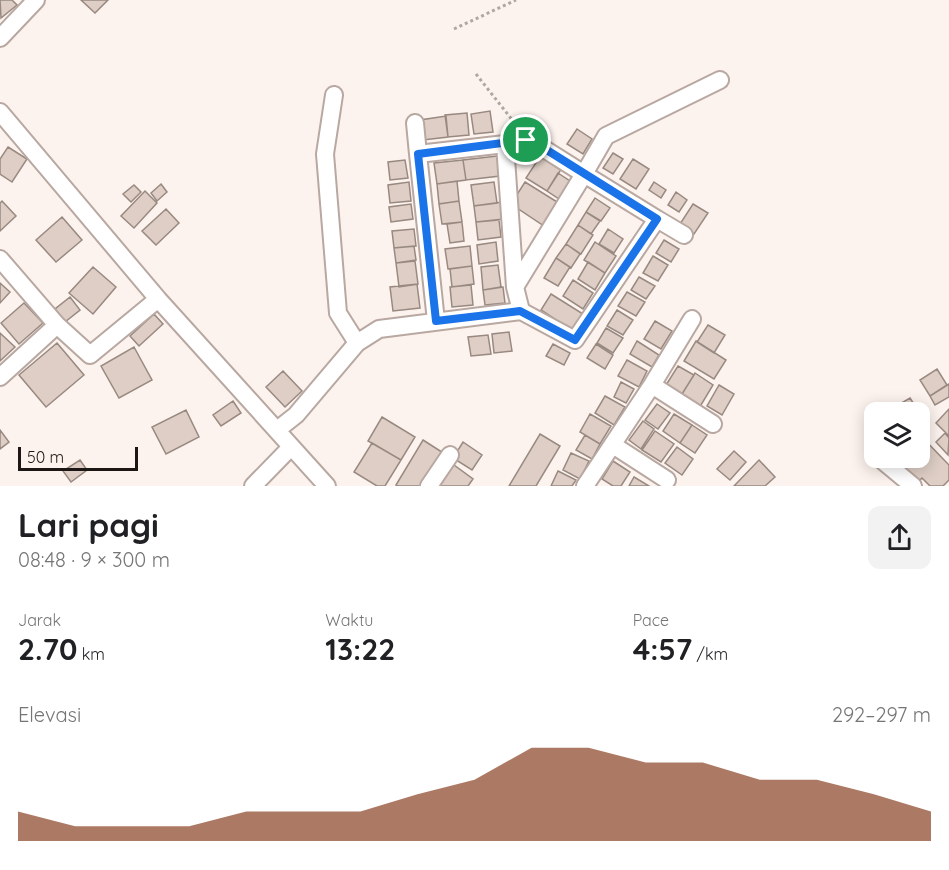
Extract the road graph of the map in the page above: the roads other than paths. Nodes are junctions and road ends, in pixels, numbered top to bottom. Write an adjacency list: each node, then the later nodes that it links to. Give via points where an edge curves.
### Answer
1 (36, 0): 2 (street)
2 (0, 38)
3 (720, 80): 9 (street, via 606,136)
4 (334, 95): 19 (street, via 325,154 338,313)
5 (0, 112): 14 (street)
6 (415, 123): 8 (street)
7 (505, 144): 8 (street); 9 (street, via 526,140); 13 (street)
8 (418, 154): 17 (street)
9 (584, 174): 10 (street); 13 (street)
10 (657, 219): 11 (street); 15 (street, via 575,340)
11 (684, 235)
12 (0, 259): 18 (street)
13 (516, 287): 15 (street)
14 (158, 299): 18 (street, via 90,355); 23 (street)
15 (520, 311): 17 (street)
16 (692, 319): 21 (street)
17 (436, 321): 19 (street, via 380,329)
18 (57, 325): 20 (street)
19 (357, 343): 23 (street, via 296,415)
20 (0, 377)
21 (652, 385): 22 (street); 24 (street)
22 (713, 424)
23 (284, 438): 28 (street); 29 (street)
24 (613, 445): 27 (street); 31 (street)
25 (450, 455): 30 (street)
26 (891, 468): 32 (street)
27 (667, 480)
28 (253, 486)
29 (327, 486)
30 (429, 486)
31 (585, 486)
32 (913, 486)

